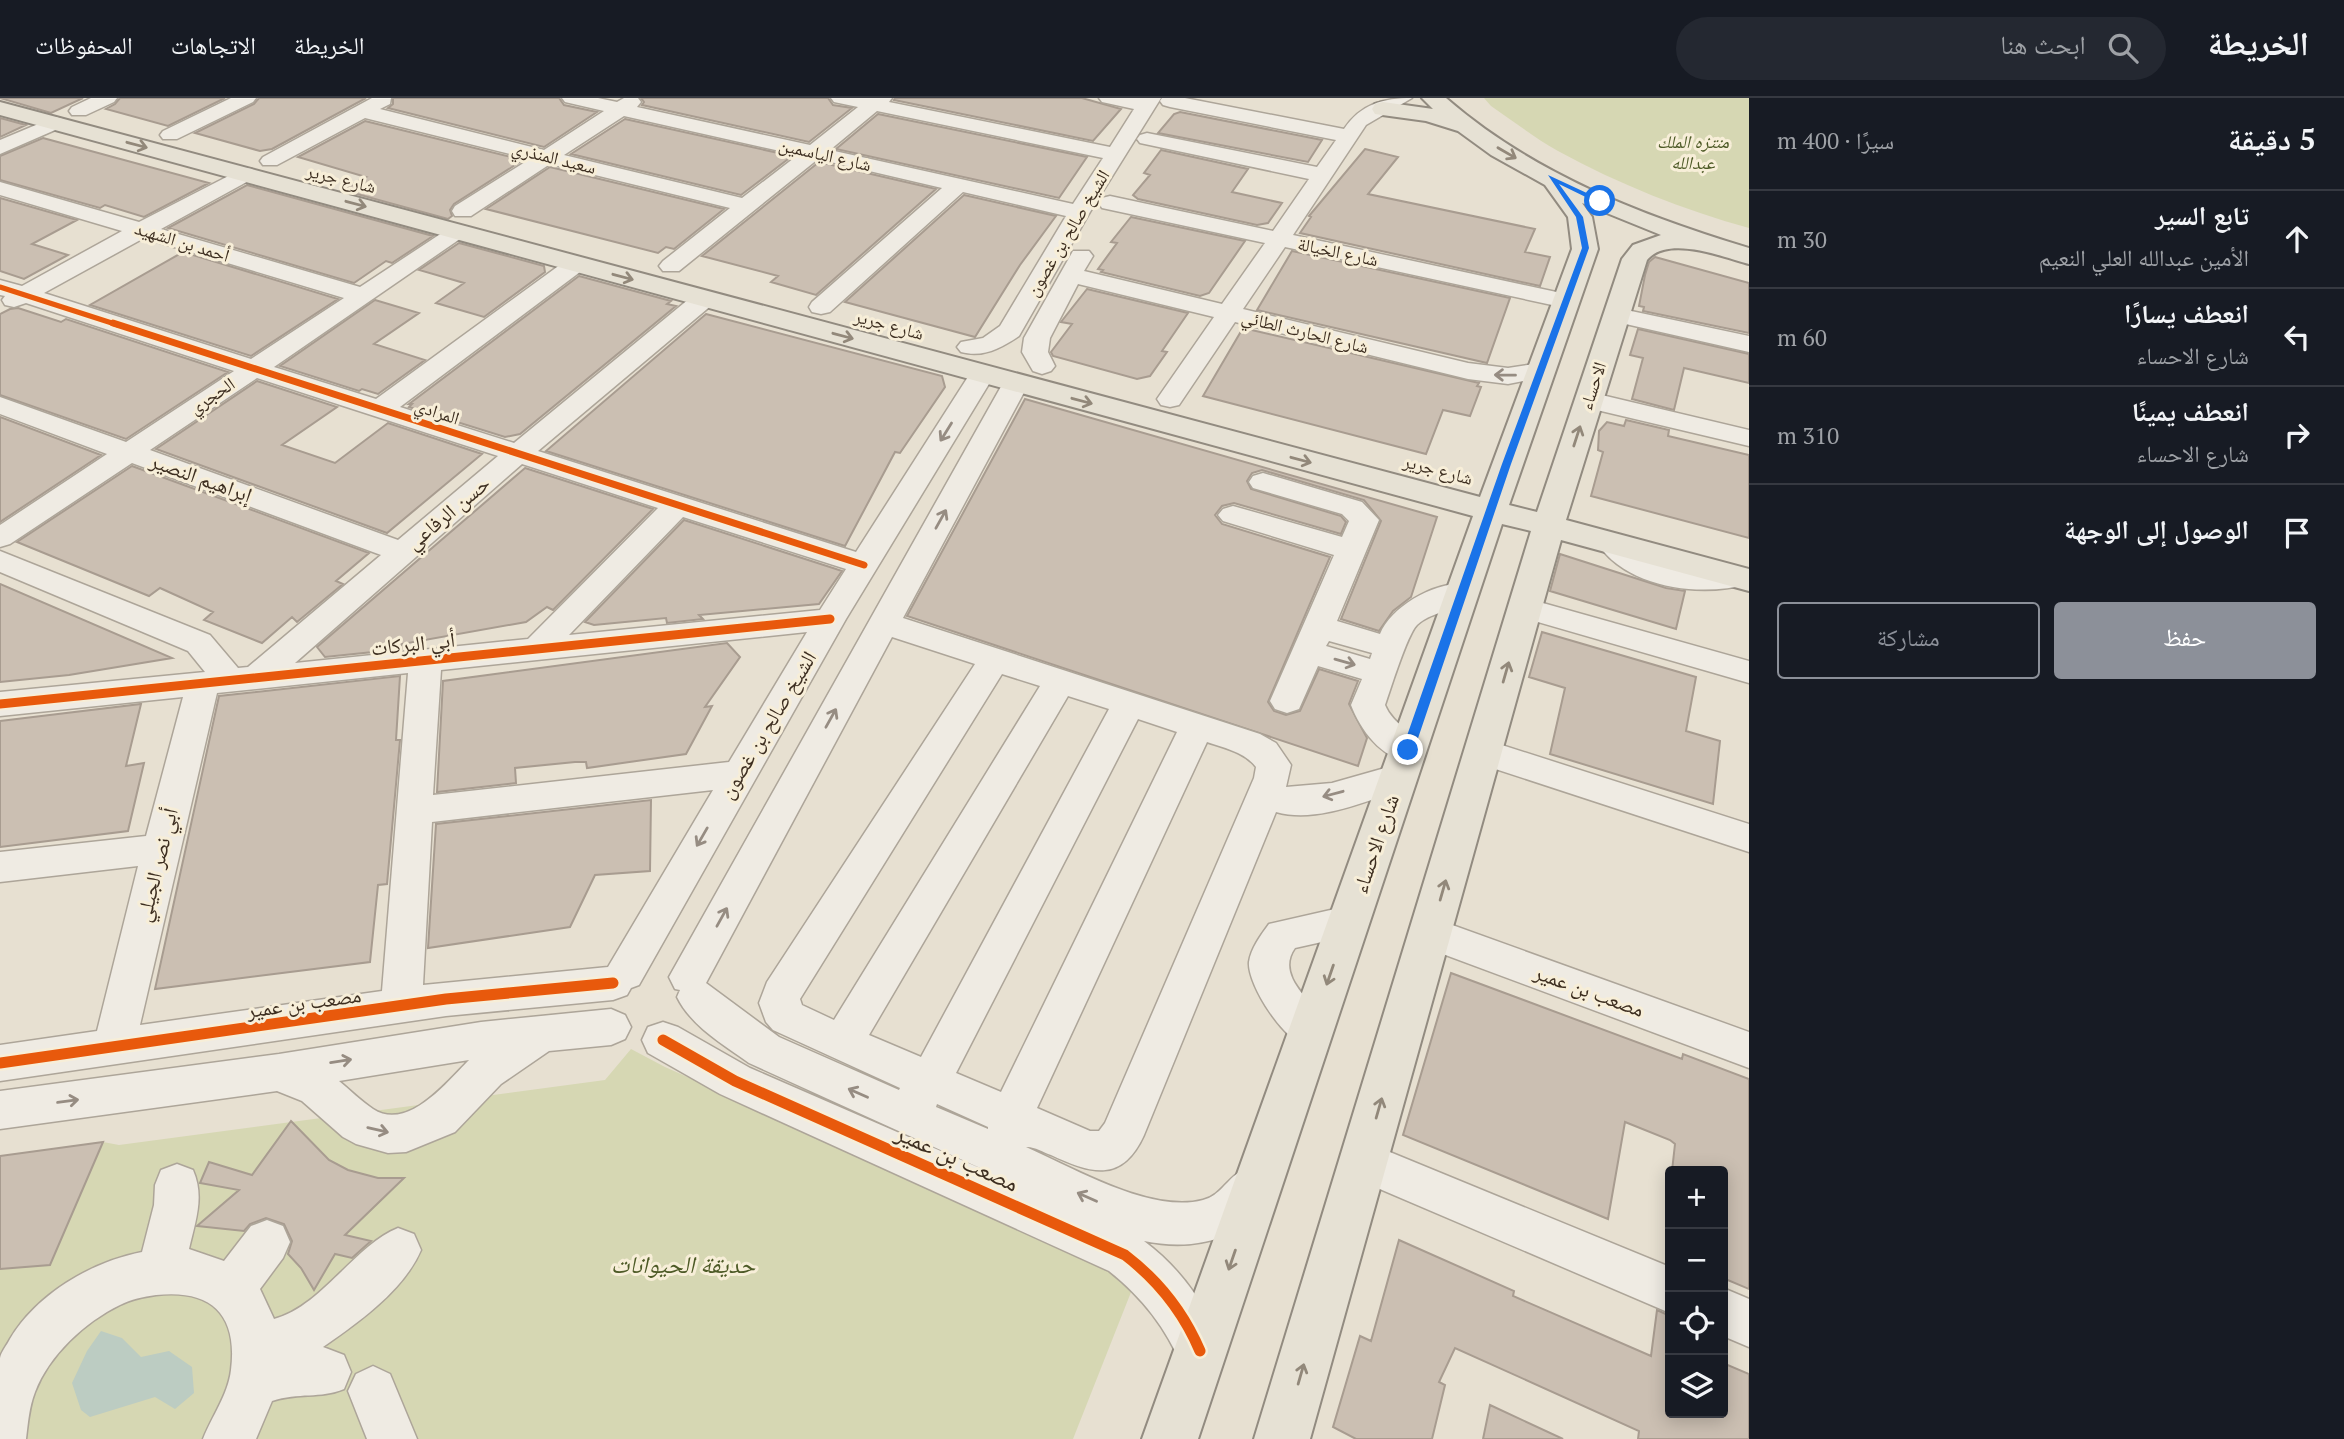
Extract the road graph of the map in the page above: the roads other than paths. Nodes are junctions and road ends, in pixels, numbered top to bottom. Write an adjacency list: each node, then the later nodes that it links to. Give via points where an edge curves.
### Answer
1 (29, 98): 14 (main road, شارع جرير)
2 (107, 98): 14 (street)
3 (246, 98): 18 (street)
4 (386, 98): 15 (street)
5 (572, 98): 11 (street, شارع الياسمين)
6 (841, 98): 10 (street)
7 (1109, 98): 9 (street)
8 (1433, 98): 17 (main road)
9 (1159, 100): 19 (street); 20 (street, الشيخ صالح بن غصون); 23 (street, الشيخ صالح بن غصون)
10 (877, 101): 22 (street); 23 (street)
11 (629, 103): 22 (street, شارع الياسمين); 24 (street, الحجري)
12 (1392, 103): 17 (main road); 19 (street, via 1362,117)
13 (0, 108): 16 (main road, شارع جرير)
14 (79, 111): 18 (main road, شارع جرير)
15 (362, 111): 24 (street, سعيد المنذري); 25 (street)
16 (55, 123): 21 (street); 26 (main road, شارع جرير, one-way to 26)
17 (1471, 130): 28 (main road, one-way to 28)
18 (170, 135): 25 (main road, شارع جرير)
19 (1349, 136): 27 (street)
20 (1147, 139): 27 (street); 31 (street, الشيخ صالح بن غصون)
21 (0, 148)
22 (814, 152): 29 (street, شارع الياسمين); 32 (street)
23 (1115, 154): 33 (street, الشيخ صالح بن غصون)
24 (547, 157): 32 (street, سعيد المنذري); 34 (street, الحجري)
25 (270, 161): 34 (main road, شارع جرير)
26 (244, 174): 34 (main road, شارع جرير, one-way to 34); 35 (street)
27 (1323, 175): 36 (street)
28 (1551, 177): 37 (main road, via 1628,214); 45 (main road, شارع الاحساء, via 1575,207 1585,238)
29 (958, 185): 33 (street, شارع الياسمين); 47 (street)
30 (0, 188): 35 (street, أحمد بن الشهيد)
31 (1110, 203): 36 (street, شارع الخيالة); 41 (street, الشيخ صالح بن غصون)
32 (747, 206): 40 (street)
33 (1079, 212): 50 (street, الشيخ صالح بن غصون)
34 (461, 222): 39 (main road, شارع جرير); 40 (main road, شارع جرير); 43 (street, الحجري)
35 (143, 230): 42 (street); 43 (street, أحمد بن الشهيد)
36 (1279, 240): 45 (street, شارع الخيالة); 48 (street)
37 (1722, 248): 38 (main road); 49 (main road, الاحساء, via 1688,242 1658,244 1639,253)
38 (1749, 256)
39 (576, 264): 44 (main road, شارع جرير, one-way to 44); 60 (street)
40 (671, 267): 47 (main road, شارع جرير)
41 (1070, 275): 48 (street, شارع الحارث الطائي); 51 (street, الشيخ صالح بن غصون)
42 (12, 290): 46 (street); 54 (street, المرادي)
43 (363, 296): 54 (street, الحجري)
44 (704, 299): 53 (main road, شارع جرير, one-way to 53); 64 (street, حسن الرفاعي)
45 (1566, 301): 55 (main road, شارع الاحساء)
46 (0, 307)
47 (821, 307): 53 (main road, شارع جرير)
48 (1229, 313): 55 (street, شارع الحارث الطائي, one-way to 48, via 1508,376 1468,371); 57 (street)
49 (1617, 315): 52 (street); 58 (main road, الاحساء)
50 (1017, 319): 51 (street, via 1035,327); 53 (street)
51 (1044, 325): 56 (street)
52 (1749, 344)
53 (976, 360): 56 (main road); 73 (street, الشيخ صالح بن غصون, one-way to 73)
54 (254, 368): 60 (street, المرادي); 63 (street, الحجري)
55 (1541, 371): 66 (main road, شارع الاحساء)
56 (1029, 374): 57 (main road); 66 (main road, شارع جرير, one-way to 66); 75 (street, one-way to 56)
57 (1170, 399): 62 (main road)
58 (1589, 400): 61 (street); 66 (main road, الاحساء, one-way to 58, via 1552,482 1567,467)
59 (0, 405): 63 (street, إبراهيم النصير)
60 (380, 409): 64 (street, المرادي)
61 (1749, 438)
62 (1368, 451)
63 (129, 452): 69 (street, الحجري); 72 (street, إبراهيم النصير)
64 (516, 455): 67 (street, المرادي); 72 (street, حسن الرفاعي)
65 (1264, 482): 71 (street, via 1358,512 1363,525)
66 (1510, 495): 70 (main road, شارع الاحساء); 70 (main road, via 1531,548 1513,538 1497,538); 76 (main road, شارع جرير, via 1611,534); 78 (main road, شارع الاحساء)
67 (678, 505): 73 (street, المرادي); 82 (street)
68 (1233, 515): 71 (street)
69 (0, 538)
70 (1479, 550): 77 (main road, شارع الاحساء)
71 (1352, 551): 81 (street)
72 (402, 552): 87 (street, حسن الرفاعي)
73 (868, 559): 75 (street, via 905,567); 79 (street, الشيخ صالح بن غصون)
74 (0, 561): 87 (street, via 199,643)
75 (917, 563): 80 (street)
76 (1746, 570)
77 (1463, 592): 84 (street, via 1412,612 1400,624); 94 (main road, شارع الاحساء)
78 (1525, 608): 86 (street); 93 (main road, شارع الاحساء, one-way to 78)
79 (830, 619): 82 (street, أبي البركات); 95 (street, الشيخ صالح بن غصون)
80 (884, 623): 83 (street); 104 (street, one-way to 80)
81 (1314, 639): 84 (street); 89 (street)
82 (538, 648): 85 (street, أبي البركات)
83 (995, 659): 88 (street); 110 (street, via 781,994 779,1006 786,1017)
84 (1386, 661): 94 (street, via 1369,711)
85 (425, 662): 87 (street, أبي البركات); 97 (street)
86 (1749, 672)
87 (230, 680): 90 (street, أبي البركات); 99 (street, أبي نصر الجيلي)
88 (1060, 681): 91 (street); 110 (street)
89 (1287, 701)
90 (0, 704)
91 (1129, 704): 92 (street); 115 (street)
92 (1197, 727): 96 (street, via 1248,743 1270,758 1274,772); 118 (street)
93 (1483, 752): 98 (street); 102 (main road, شارع الاحساء, one-way to 93)
94 (1404, 764): 96 (street, one-way to 96, via 1308,801 1286,802); 101 (main road, شارع الاحساء)
95 (738, 774): 97 (street); 103 (street, الشيخ صالح بن غصون, one-way to 103)
96 (1265, 796): 118 (street, via 1118,1142 1095,1152)
97 (414, 811): 105 (street)
98 (1749, 838)
99 (160, 849): 100 (street); 111 (street, أبي نصر الجيلي)
100 (0, 867)
101 (1349, 922): 107 (main road, شارع الاحساء, one-way to 107); 107 (street, via 1283,935 1268,964 1274,986)
102 (1430, 933): 112 (street, مصعب بن عمير); 119 (main road, شارع الاحساء, one-way to 102)
103 (619, 978): 104 (street, مصعب بن عمير, via 652,964 666,965); 105 (street, مصعب بن عمير); 106 (street, via 604,1005)
104 (693, 987): 109 (street, via 696,1008 684,1027); 117 (street, مصعب بن عمير, one-way to 104, via 764,1050 728,1025)
105 (401, 1007): 111 (street, مصعب بن عمير)
106 (611, 1027): 108 (street); 109 (street, via 634,1041)
107 (1311, 1030): 121 (main road, شارع الاحساء)
108 (546, 1032): 114 (street, one-way to 108); 114 (street, one-way to 108, via 317,1088 358,1124 388,1133 406,1132 440,1118 486,1071)
109 (663, 1040): 123 (street, مصعب بن عمير, via 735,1081)
110 (842, 1042): 115 (street)
111 (114, 1048): 113 (street, مصعب بن عمير)
112 (1749, 1050)
113 (0, 1063)
114 (279, 1072): 116 (street, one-way to 114)
115 (930, 1081): 117 (street, via 916,1098); 118 (street)
116 (0, 1110)
117 (896, 1110): 120 (street, مصعب بن عمير)
118 (1011, 1117): 120 (street, via 1008,1140)
119 (1363, 1161): 127 (street); 139 (main road, شارع الاحساء, one-way to 119)
120 (1013, 1163): 123 (street, مصعب بن عمير, one-way to 120)
121 (1258, 1183): 123 (street, مصعب بن عمير, via 1229,1212 1209,1221 1163,1225); 131 (main road, شارع الاحساء, one-way to 131)
122 (184, 1199): 126 (street)
123 (1133, 1237): 131 (street, مصعب بن عمير, via 1191,1328)
124 (267, 1242): 128 (street)
125 (398, 1250): 132 (street, via 374,1277)
126 (160, 1271): 128 (street, via 187,1271); 135 (street, via 113,1284 67,1312 29,1354)
127 (1665, 1288)
128 (231, 1290): 132 (street, via 250,1315)
129 (1728, 1314): 130 (street)
130 (1749, 1323)
131 (1200, 1352): 138 (main road, شارع الاحساء)
132 (256, 1365): 133 (street); 136 (street, via 243,1414)
133 (327, 1372)
134 (373, 1391): 137 (street)
135 (2, 1416)
136 (228, 1439)
137 (392, 1439)
138 (1170, 1439)
139 (1282, 1439)

